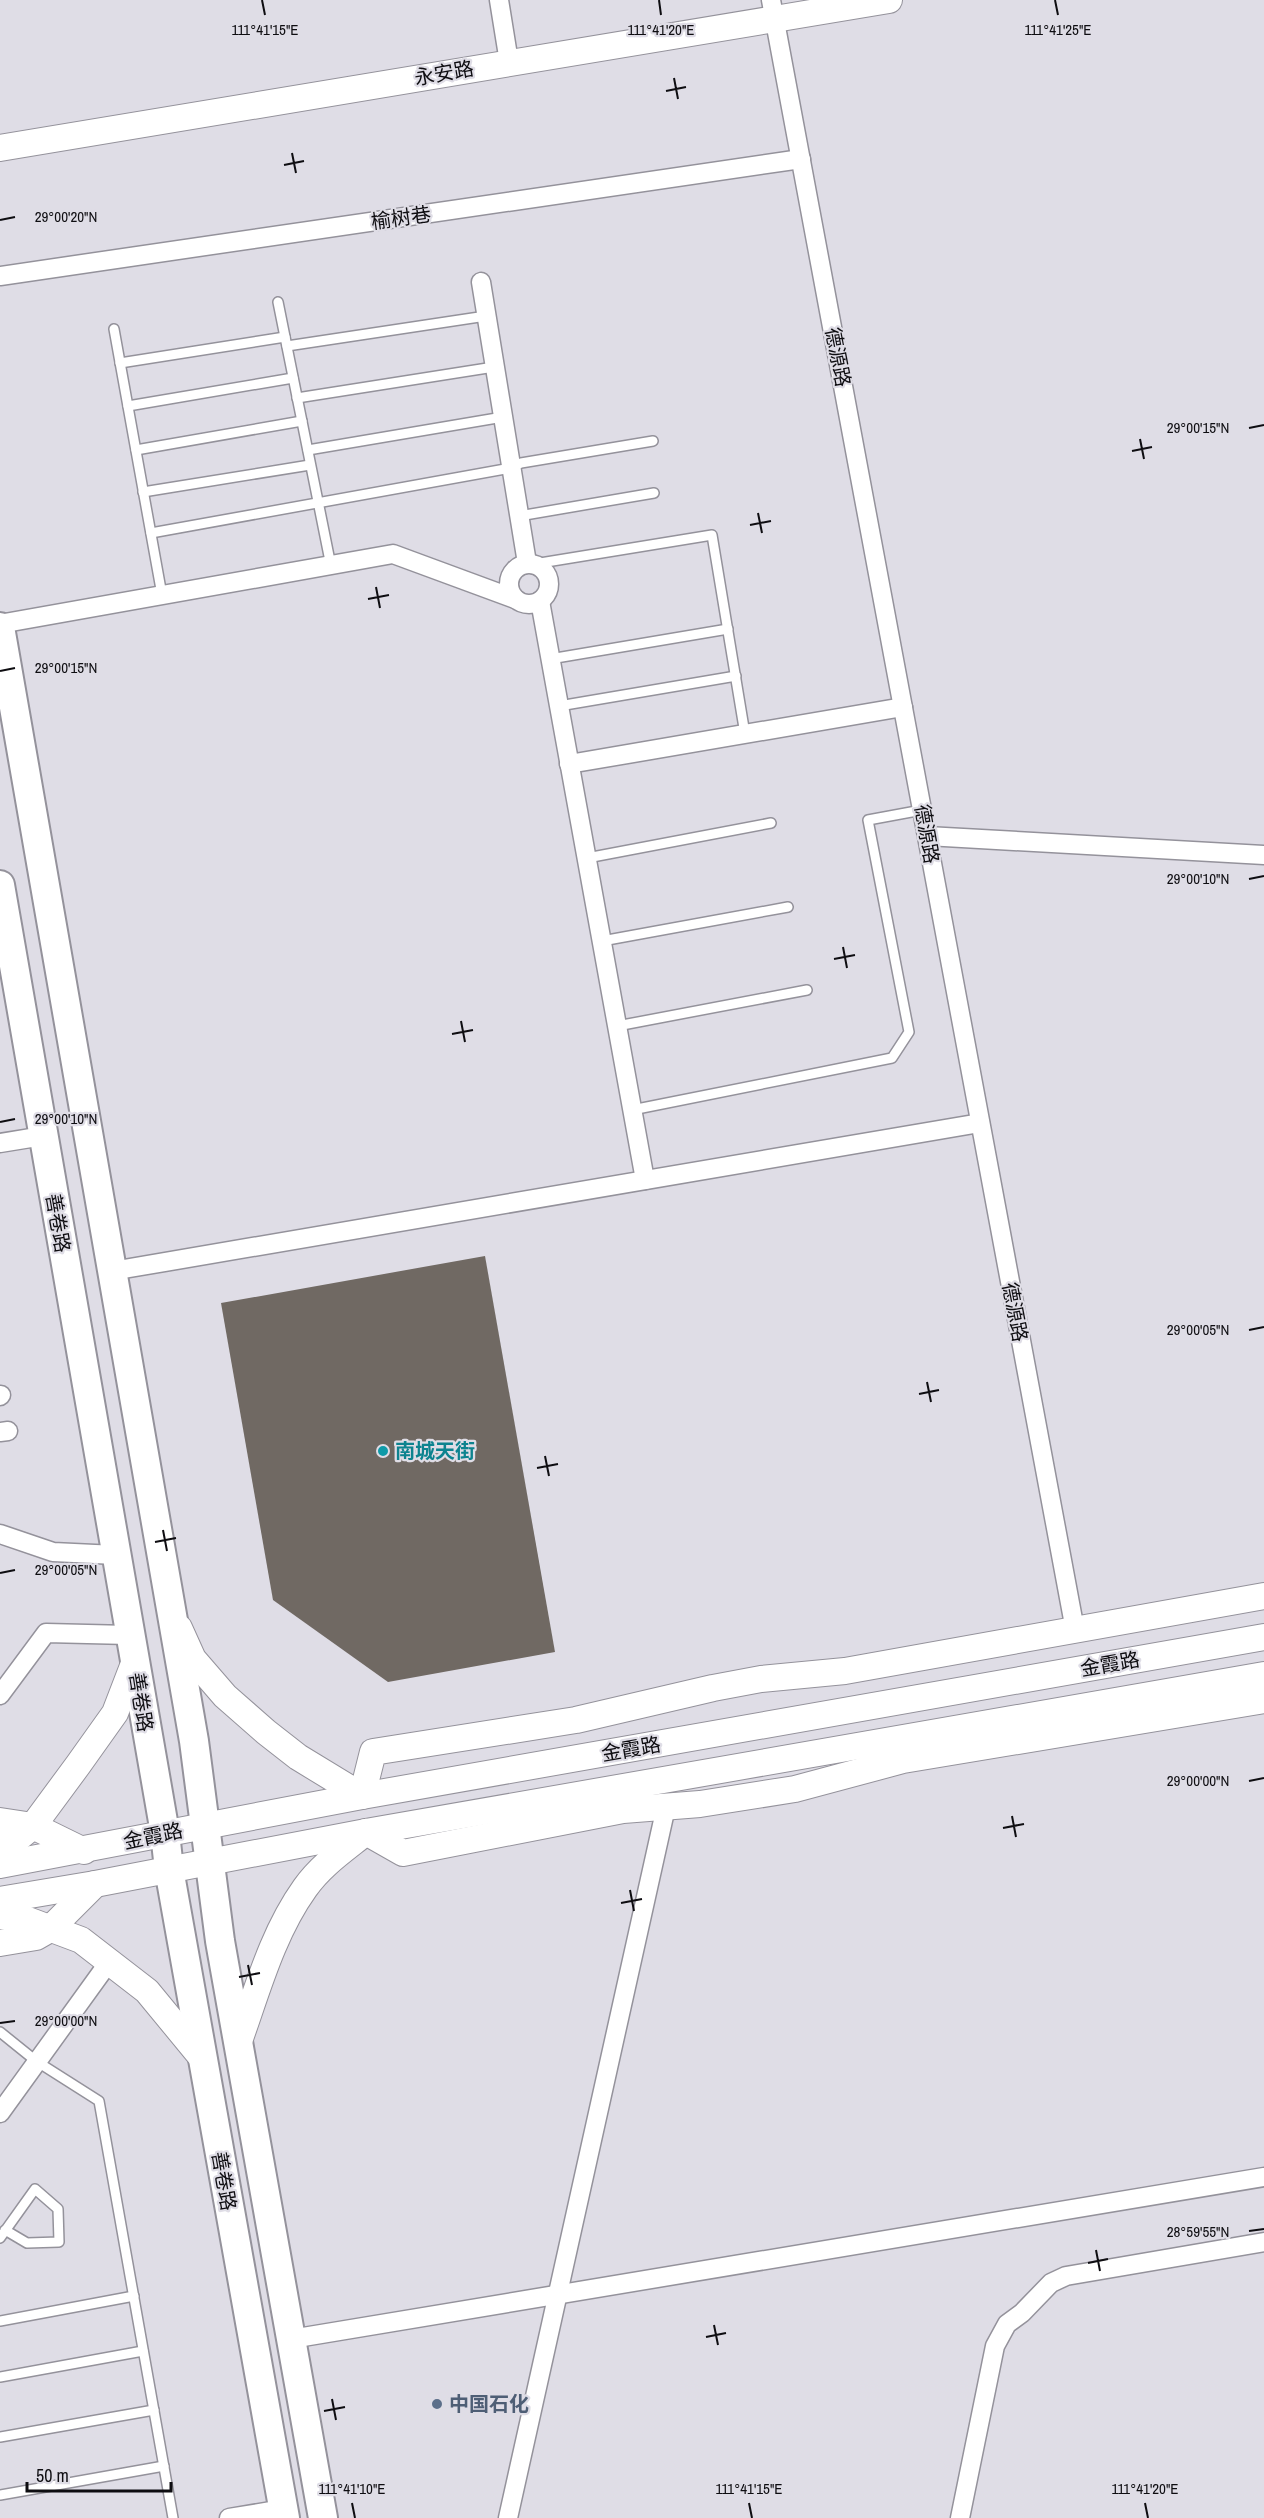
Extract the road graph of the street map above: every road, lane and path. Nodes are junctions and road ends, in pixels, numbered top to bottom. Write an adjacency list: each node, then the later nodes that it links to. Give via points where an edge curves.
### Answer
1 (499, 0): 4 (street)
2 (889, 0): 3 (street, 永安路)
3 (773, 9): 4 (street, 永安路); 6 (street, 德源路)
4 (508, 62): 5 (street, 永安路)
5 (0, 148)
6 (801, 159): 7 (street, 榆树巷); 40 (street, 德源路)
7 (0, 276)
8 (481, 282): 10 (street)
9 (278, 302): 12 (lane)
10 (486, 316): 12 (lane); 14 (street)
11 (114, 329): 13 (lane)
12 (286, 342): 13 (lane); 15 (lane)
13 (120, 363): 17 (lane)
14 (494, 367): 16 (lane); 18 (street)
15 (293, 378): 16 (lane); 17 (lane)
16 (297, 398): 19 (lane)
17 (128, 406): 21 (lane)
18 (503, 417): 22 (lane); 24 (street)
19 (302, 421): 21 (lane); 22 (lane)
20 (653, 441): 24 (lane, via 521,463)
21 (136, 450): 25 (lane)
22 (308, 450): 23 (lane)
23 (310, 465): 25 (lane); 27 (lane)
24 (511, 468): 27 (lane); 28 (street)
25 (144, 492): 29 (lane)
26 (654, 493): 28 (lane)
27 (318, 502): 29 (lane); 31 (lane)
28 (519, 516): 30 (street)
29 (151, 533): 32 (lane)
30 (530, 564): 33 (street, via 511,574 509,587); 34 (street, via 549,577 548,591); 36 (lane, via 712,535)
31 (330, 566): 32 (street); 33 (street, via 393,554)
32 (162, 595): 35 (street)
33 (515, 599): 34 (street, via 527,604)
34 (540, 601): 37 (street)
35 (0, 626): 58 (main road)
36 (728, 629): 37 (lane); 38 (lane)
37 (550, 659): 39 (street)
38 (736, 676): 39 (lane); 41 (lane)
39 (559, 706): 42 (street)
40 (903, 707): 41 (street); 43 (street, 德源路)
41 (745, 734): 42 (street)
42 (569, 764): 47 (street)
43 (922, 810): 45 (street, 德源路); 53 (lane, via 868,820 909,1032 892,1058)
44 (771, 823): 47 (lane)
45 (927, 836): 46 (street); 54 (street, 德源路)
46 (1264, 855)
47 (587, 858): 50 (street)
48 (0, 885): 55 (main road, 善卷路)
49 (788, 907): 50 (lane)
50 (602, 941): 52 (street)
51 (807, 990): 52 (lane)
52 (617, 1026): 53 (street)
53 (632, 1110): 57 (street)
54 (980, 1123): 57 (street); 63 (street, 德源路)
55 (43, 1136): 56 (street); 60 (main road, 善卷路)
56 (0, 1143)
57 (645, 1180): 58 (street)
58 (112, 1271): 62 (main road)
59 (0, 1534): 60 (street, via 53,1552)
60 (116, 1555): 65 (main road, 善卷路)
61 (1264, 1596): 63 (street)
62 (172, 1614): 75 (street, via 193,1659 225,1695 298,1757); 79 (main road)
63 (1074, 1630): 66 (street, 德源路); 71 (street, via 845,1671 761,1679)
64 (1264, 1638): 66 (street, 金霞路)
65 (132, 1648): 68 (street, via 46,1633); 80 (street, via 115,1713); 82 (main road, 善卷路)
66 (1082, 1669): 73 (street, 金霞路)
67 (1264, 1675): 70 (street, 金霞路)
68 (0, 1695)
69 (1264, 1700): 70 (street)
70 (1078, 1719): 72 (street, 金霞路)
71 (576, 1720): 73 (street); 75 (street, via 373,1752)
72 (893, 1752): 74 (street, 金霞路); 77 (street, via 795,1789)
73 (583, 1758): 75 (street, 金霞路)
74 (673, 1779): 76 (street, 金霞路); 77 (street)
75 (362, 1797): 79 (street, 金霞路)
76 (592, 1804): 77 (street, via 623,1810); 81 (street, 金霞路)
77 (666, 1806): 102 (street)
78 (0, 1821): 80 (street)
79 (206, 1825): 82 (street, 金霞路); 85 (main road, 善卷路)
80 (33, 1826): 83 (street); 84 (street)
81 (366, 1832): 85 (street, 金霞路); 95 (street, via 332,1860 301,1895 268,1959)
82 (165, 1833): 84 (street, 金霞路); 87 (main road, 善卷路)
83 (0, 1848)
84 (84, 1851): 86 (street, 金霞路)
85 (209, 1861): 87 (street, 金霞路); 95 (main road, 善卷路)
86 (0, 1865)
87 (169, 1869): 88 (street, 金霞路); 96 (main road, 善卷路)
88 (95, 1884): 89 (street, 金霞路); 91 (street)
89 (0, 1900)
90 (0, 1916): 91 (street, via 25,1919)
91 (50, 1929): 92 (street, via 36,1937); 93 (street, via 81,1940)
92 (0, 1943)
93 (109, 1962): 96 (street, via 147,1991); 97 (street)
94 (0, 2032): 97 (lane)
95 (238, 2044): 105 (main road, 善卷路)
96 (203, 2059): 112 (main road, 善卷路)
97 (36, 2061): 98 (street); 103 (lane, via 99,2101)
98 (0, 2113)
99 (1264, 2177): 102 (street)
100 (3, 2234): 100 (lane, via 35,2189 58,2209 59,2242 27,2243)
101 (1264, 2242): 117 (street, via 1066,2276 1051,2283 1007,2324 995,2346)
102 (557, 2295): 105 (street); 116 (street)
103 (134, 2296): 104 (lane); 106 (lane)
104 (0, 2321)
105 (291, 2339): 115 (main road, 善卷路)
106 (143, 2351): 107 (lane); 108 (lane)
107 (0, 2377)
108 (154, 2410): 109 (lane); 110 (lane)
109 (0, 2438)
110 (164, 2466): 111 (lane); 113 (lane)
111 (0, 2495)
112 (284, 2513): 114 (street)
113 (173, 2518)
114 (229, 2518)
115 (322, 2518)
116 (508, 2518)
117 (960, 2518)

